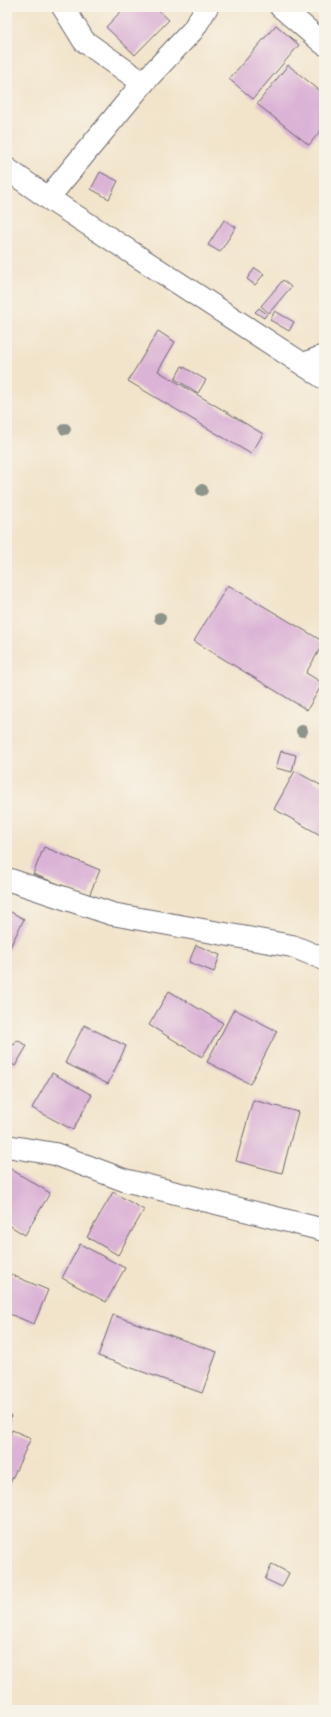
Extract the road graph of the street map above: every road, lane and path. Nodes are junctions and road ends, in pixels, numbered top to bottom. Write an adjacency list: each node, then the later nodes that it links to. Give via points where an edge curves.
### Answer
1 (63, 7): 5 (street, via 84,41)
2 (207, 7): 5 (street, via 193,30)
3 (281, 7): 4 (street)
4 (324, 44)
5 (143, 83): 7 (street)
6 (7, 169): 7 (street)
7 (48, 198): 9 (street)
8 (324, 356): 9 (street)
9 (304, 364): 10 (street)
10 (324, 378)
11 (7, 879): 12 (street, via 112,914 292,946)
12 (324, 959)
13 (7, 1146): 14 (street, via 55,1154 124,1180)
14 (324, 1230)

